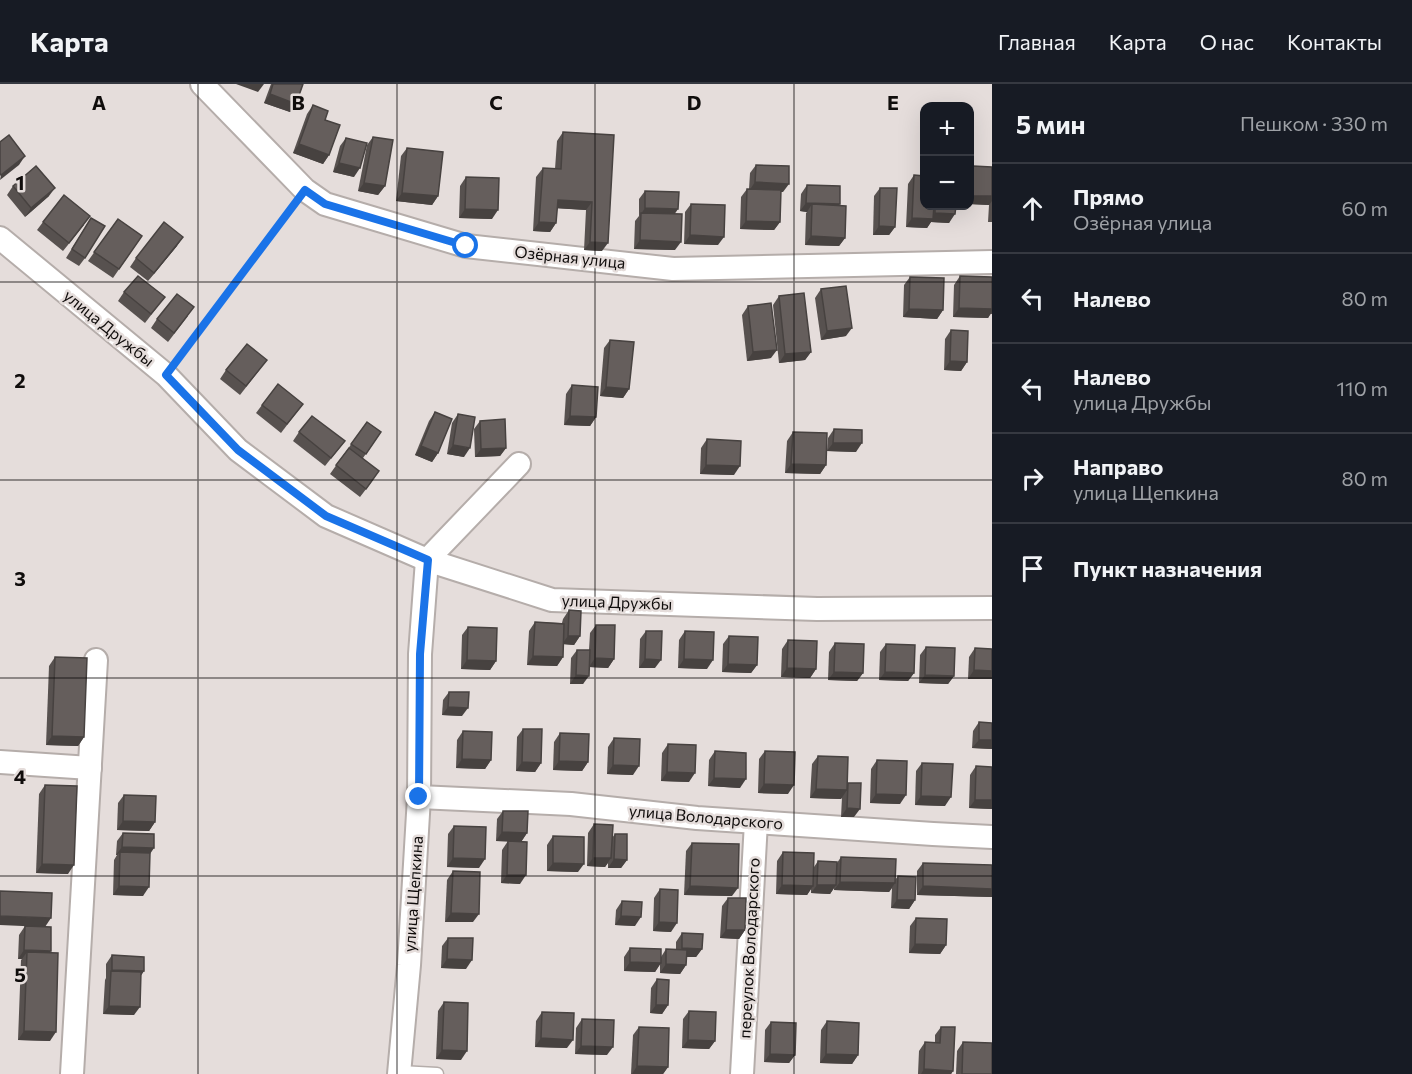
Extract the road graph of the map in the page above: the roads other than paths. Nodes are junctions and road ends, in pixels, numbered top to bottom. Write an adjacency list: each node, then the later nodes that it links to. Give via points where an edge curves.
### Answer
1 (202, 84): 3 (street, Озёрная улица, via 305,190 325,204 466,246 673,269)
2 (0, 238): 5 (street, улица Дружбы, via 166,375 238,450 326,516)
3 (992, 262)
4 (519, 464): 5 (street)
5 (428, 560): 6 (street, улица Дружбы, via 552,600 817,609); 10 (street, улица Щепкина, via 420,654)
6 (992, 608)
7 (96, 660): 9 (street)
8 (0, 762): 9 (street)
9 (90, 768): 14 (street)
10 (419, 797): 11 (street, улица Володарского, via 571,804); 13 (street, улица Щепкина)
11 (756, 822): 12 (street, улица Володарского); 16 (street, переулок Володарского)
12 (992, 837)
13 (400, 1073): 15 (lane)
14 (72, 1074)
15 (437, 1074)
16 (742, 1074)

